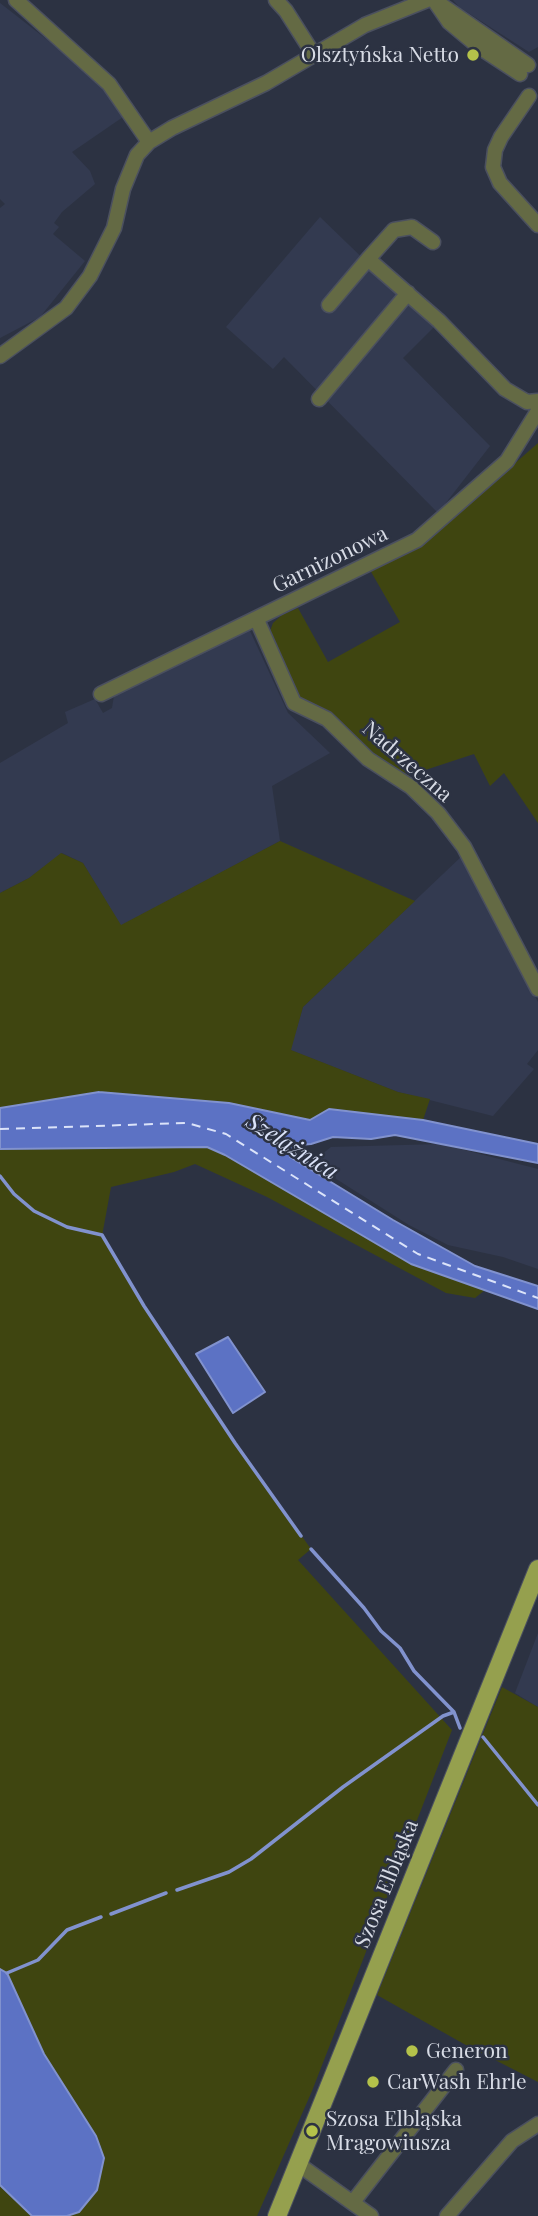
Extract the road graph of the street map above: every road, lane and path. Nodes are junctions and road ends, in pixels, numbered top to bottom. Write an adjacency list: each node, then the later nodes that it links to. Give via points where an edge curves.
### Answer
1 (16, 0): 8 (street, via 109,84)
2 (276, 0): 5 (street)
3 (427, 0): 5 (street, via 365,25)
4 (434, 0): 6 (street, via 449,22 479,47)
5 (314, 55): 8 (street)
6 (529, 67): 7 (street, via 520,85)
7 (533, 97): 9 (street, via 501,137 493,167 500,183)
8 (149, 142): 14 (street, via 137,155 114,228 90,276 66,308)
9 (538, 225)
10 (433, 242): 11 (street, via 412,227 394,230)
11 (368, 259): 12 (street); 13 (street)
12 (408, 293): 15 (street); 16 (street, via 505,389 527,402)
13 (329, 305)
14 (0, 356)
15 (319, 399)
16 (538, 401)
17 (538, 411): 18 (street, Garnizonowa, via 507,461 417,540)
18 (257, 620): 19 (street, Garnizonowa); 20 (street, Nadrzeczna, via 294,703 327,719 368,759 411,787 464,847)
19 (101, 694)
20 (538, 989)
21 (538, 1569): 24 (main road, Szosa Elbląska)
22 (456, 2070): 25 (street)
23 (538, 2124): 28 (street, via 512,2141)
24 (298, 2165): 25 (street); 26 (main road, Szosa Elbląska)
25 (352, 2202): 27 (street)
26 (277, 2216)
27 (371, 2216)
28 (447, 2216)

